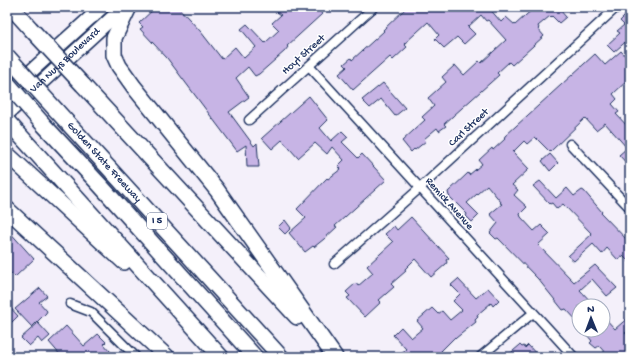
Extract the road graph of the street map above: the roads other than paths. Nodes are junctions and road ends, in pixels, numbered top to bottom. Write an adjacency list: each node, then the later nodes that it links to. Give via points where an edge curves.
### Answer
1 (11, 7): 28 (highway, bridge)
2 (124, 7): 11 (main road, Van Nuys Boulevard)
3 (129, 7): 28 (highway, via 114,38 114,55 119,66 217,190)
4 (374, 7): 8 (street, Hoyt Street)
5 (617, 7): 16 (street, Carl Street)
6 (98, 10): 10 (main road, Van Nuys Boulevard)
7 (7, 56): 27 (highway, Golden State Freeway / I 5, bridge)
8 (309, 66): 12 (street, Hoyt Street); 16 (street, Remick Avenue)
9 (7, 83): 26 (highway, bridge)
10 (7, 93)
11 (7, 114)
12 (249, 120)
13 (7, 121): 22 (highway)
14 (570, 144): 17 (street)
15 (7, 155): 22 (highway)
16 (420, 188): 19 (street, Carl Street); 21 (street, Remick Avenue)
17 (630, 208)
18 (7, 209): 24 (highway)
19 (334, 264)
20 (70, 304): 23 (street, via 91,312)
21 (533, 313): 29 (street); 30 (street, Remick Avenue)
22 (195, 328): 25 (highway)
23 (136, 357)
24 (167, 357)
25 (221, 357)
26 (255, 357)
27 (281, 357)
28 (335, 357)
29 (480, 357)
30 (574, 357)

